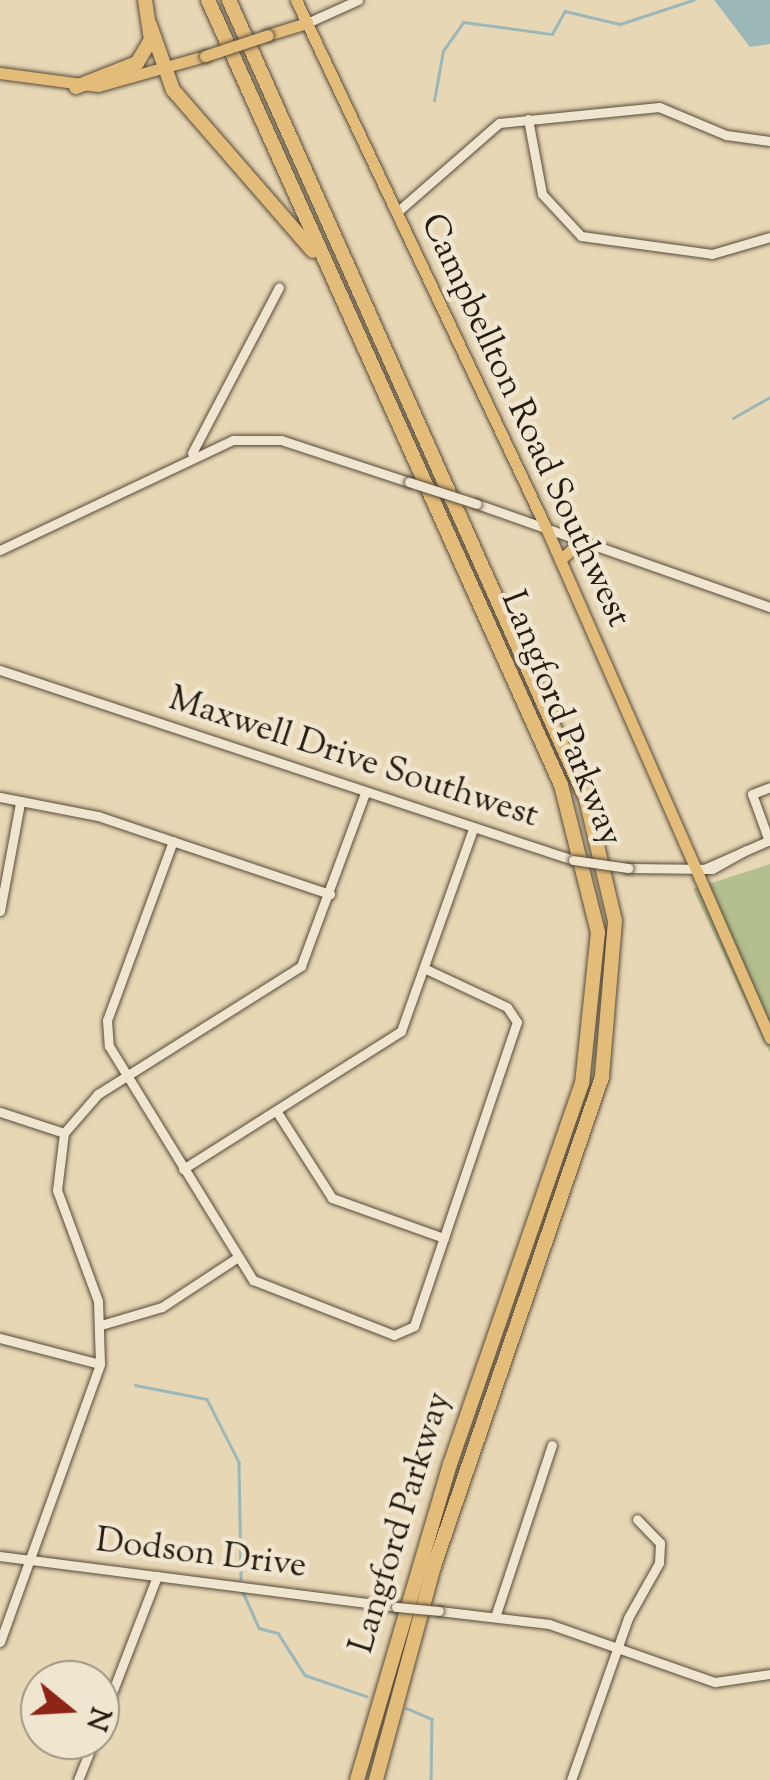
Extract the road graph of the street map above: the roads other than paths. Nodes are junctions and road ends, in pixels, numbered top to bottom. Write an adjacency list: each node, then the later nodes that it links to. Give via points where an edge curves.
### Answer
1 (145, 0): 7 (highway)
2 (208, 0): 16 (highway, Langford Parkway)
3 (229, 0): 57 (highway, Langford Parkway, via 586,799 615,921 602,1077 434,1566)
4 (296, 0): 6 (main road, Campbellton Road Southwest)
5 (358, 0): 6 (street)
6 (307, 23): 8 (main road, bridge); 13 (main road, Campbellton Road Southwest)
7 (150, 25): 8 (highway); 10 (highway, via 137,64)
8 (167, 69): 10 (main road); 16 (highway, via 173,90 298,228)
9 (0, 72): 10 (main road)
10 (76, 87)
11 (528, 119): 12 (street, via 659,107 726,136); 13 (street, via 480,133 438,183); 14 (street, via 542,194 582,236 712,254)
12 (770, 142)
13 (397, 212): 18 (main road, Campbellton Road Southwest)
14 (770, 238)
15 (279, 287): 17 (street)
16 (339, 295): 56 (highway, Langford Parkway, via 561,784 587,860 599,964 582,1084 451,1458)
17 (191, 455): 18 (street, bridge, via 233,440 281,440); 20 (street, via 103,508)
18 (547, 530): 19 (street); 21 (main road, Campbellton Road Southwest)
19 (580, 542): 21 (main road); 22 (street)
20 (0, 550)
21 (560, 560): 31 (main road, Campbellton Road Southwest)
22 (770, 607)
23 (0, 670): 25 (street, Maxwell Drive Southwest)
24 (770, 787): 30 (street, via 752,794)
25 (365, 793): 28 (street, Maxwell Drive Southwest); 32 (street)
26 (0, 798): 27 (street)
27 (20, 803): 29 (street); 33 (street)
28 (473, 830): 31 (street, Maxwell Drive Southwest, bridge, via 573,860); 34 (street)
29 (173, 841): 32 (street); 36 (street, via 107,1020)
30 (769, 841): 31 (street)
31 (700, 868): 35 (main road, Campbellton Road Southwest)
32 (330, 894): 36 (street, via 290,978)
33 (0, 910)
34 (426, 969): 38 (street, via 391,1042); 41 (street, via 507,1007 516,1022)
35 (770, 1038)
36 (126, 1077): 39 (street, via 86,1102); 40 (street)
37 (0, 1112): 39 (street)
38 (278, 1112): 40 (street); 41 (street, via 332,1198)
39 (64, 1133): 43 (street, via 57,1190)
40 (183, 1168): 42 (street)
41 (444, 1238): 42 (street, via 405,1335 268,1292)
42 (238, 1257): 43 (street, via 162,1306)
43 (101, 1325): 45 (street)
44 (0, 1338): 45 (street)
45 (100, 1364): 49 (street)
46 (552, 1446): 51 (street)
47 (637, 1519): 53 (street, via 661,1553)
48 (0, 1556): 49 (street, Dodson Drive)
49 (31, 1563): 50 (street, Dodson Drive); 52 (street)
50 (158, 1576): 51 (street, Dodson Drive, bridge); 54 (street)
51 (496, 1614): 53 (street, Dodson Drive)
52 (0, 1642)
53 (622, 1648): 55 (street, Dodson Drive, via 715,1682); 58 (street)
54 (120, 1673)
55 (770, 1674)
56 (357, 1780)
57 (376, 1780)
58 (571, 1780)

